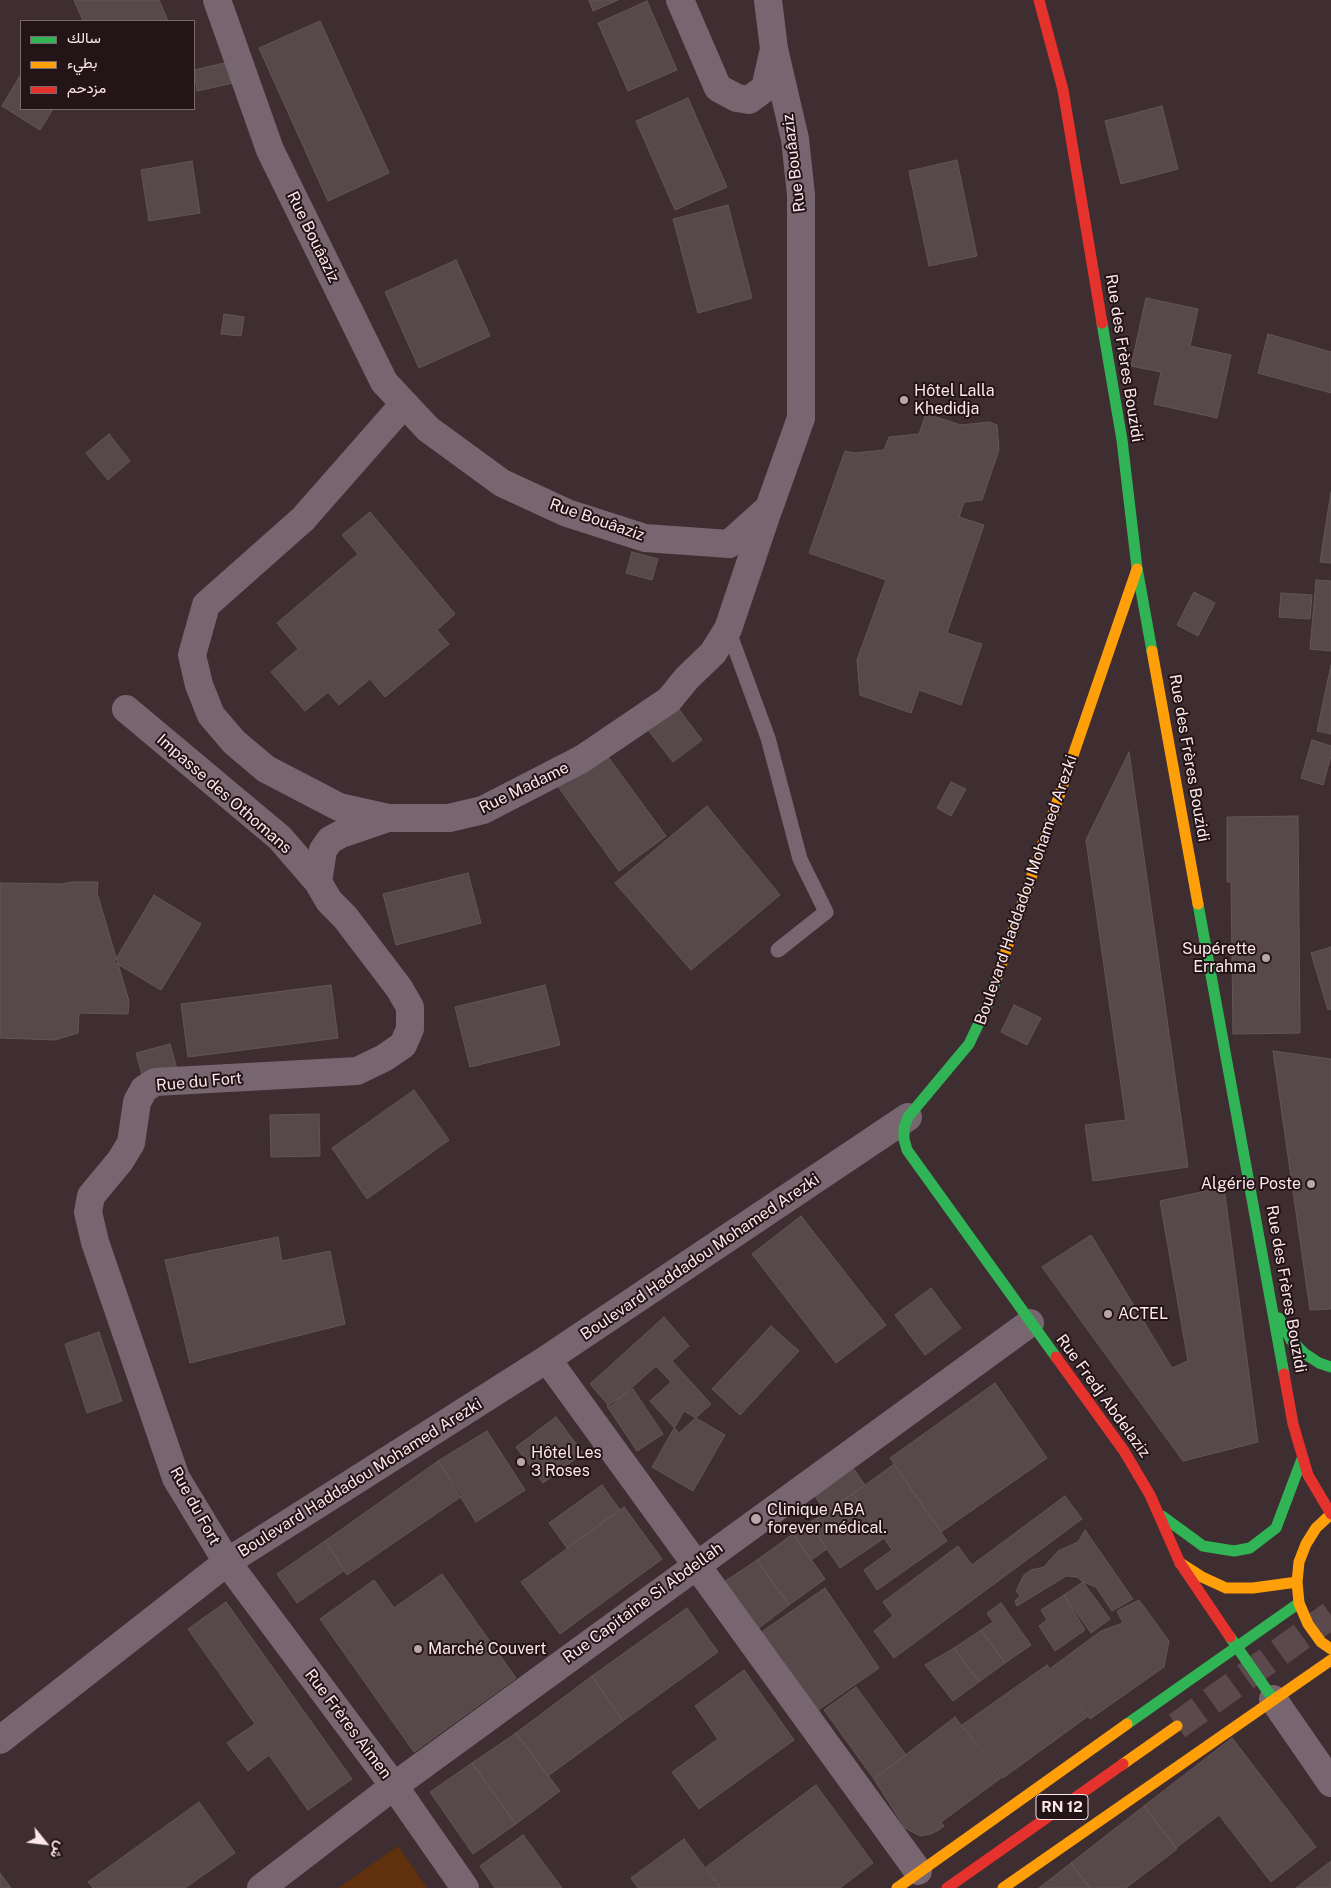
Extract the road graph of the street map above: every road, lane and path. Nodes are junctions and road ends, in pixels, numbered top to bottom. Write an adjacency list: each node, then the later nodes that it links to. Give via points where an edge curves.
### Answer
1 (217, 0): 6 (street, Rue Bouâaziz, via 270,150 384,382)
2 (680, 0): 5 (street, via 718,88 749,100 765,88)
3 (768, 0): 5 (street, Rue Bouâaziz)
4 (1039, 0): 8 (main road, Rue des Frères Bouzidi, via 1065,100 1122,440)
5 (774, 49): 7 (street, Rue Bouâaziz, via 794,139 801,195 801,418)
6 (404, 404): 7 (street, Rue Bouâaziz, via 428,429 502,483 567,513 645,538 728,544); 11 (street, Rue Madame, via 302,519 206,605 192,655 211,715 234,742 266,769 339,807)
7 (769, 508): 9 (street, Rue Madame)
8 (1137, 568): 14 (main road, Boulevard Haddadou Mohamed Arezki, via 988,1006 969,1044); 15 (main road, Rue des Frères Bouzidi)
9 (728, 629): 11 (street, Rue Madame, via 713,653 670,700 582,759 483,810 449,818); 13 (lane, via 768,738 800,859 826,912)
10 (126, 709): 12 (street, Impasse des Othomans, via 280,838)
11 (388, 818): 12 (street, via 330,840 323,850)
12 (318, 882): 22 (street, Rue du Fort, via 329,902 362,940 410,1007 410,1029 403,1045 357,1071 155,1082 144,1089 136,1102 131,1143 91,1196 88,1212 95,1242 176,1478)
13 (778, 950)
14 (908, 1117): 16 (main road, Rue Fredj Abdelaziz, via 904,1128 907,1150); 17 (street, Boulevard Haddadou Mohamed Arezki)
15 (1273, 1307): 18 (main road, via 1291,1340 1318,1363); 19 (main road, Rue des Frères Bouzidi)
16 (1030, 1323): 20 (main road, Rue Fredj Abdelaziz, via 1124,1451); 24 (street, Rue Capitaine Si Abdellah)
17 (548, 1359): 22 (street, Boulevard Haddadou Mohamed Arezki); 24 (street)
18 (1331, 1367)
19 (1302, 1459): 20 (main road, via 1276,1528 1250,1548 1234,1551 1203,1546); 21 (main road, Rue des Frères Bouzidi)
20 (1159, 1514): 23 (main road, Rue Fredj Abdelaziz)
21 (1331, 1514): 25 (main road, via 1316,1528 1306,1544 1299,1562)
22 (227, 1562): 32 (street, Boulevard Haddadou Mohamed Arezki); 34 (street, Rue Frères Aimen)
23 (1180, 1563): 25 (main road, via 1226,1588); 27 (main road, Rue Fredj Abdelaziz)
24 (695, 1565): 34 (street, Rue Capitaine Si Abdellah); 35 (street)
25 (1297, 1582): 26 (main road)
26 (1300, 1603): 27 (main road); 28 (main road, via 1308,1624 1321,1642)
27 (1238, 1648): 30 (main road, Rue Fredj Abdelaziz); 35 (main road)
28 (1331, 1649)
29 (1331, 1660): 30 (main road)
30 (1273, 1699): 33 (street); 39 (main road)
31 (1177, 1726): 38 (main road, RN 12)
32 (0, 1740)
33 (1331, 1783)
34 (394, 1786): 36 (street, Rue Capitaine Si Abdellah); 37 (street, Rue Frères Aimen)
35 (907, 1880)
36 (261, 1888)
37 (465, 1888)
38 (946, 1888)
39 (1003, 1888)

